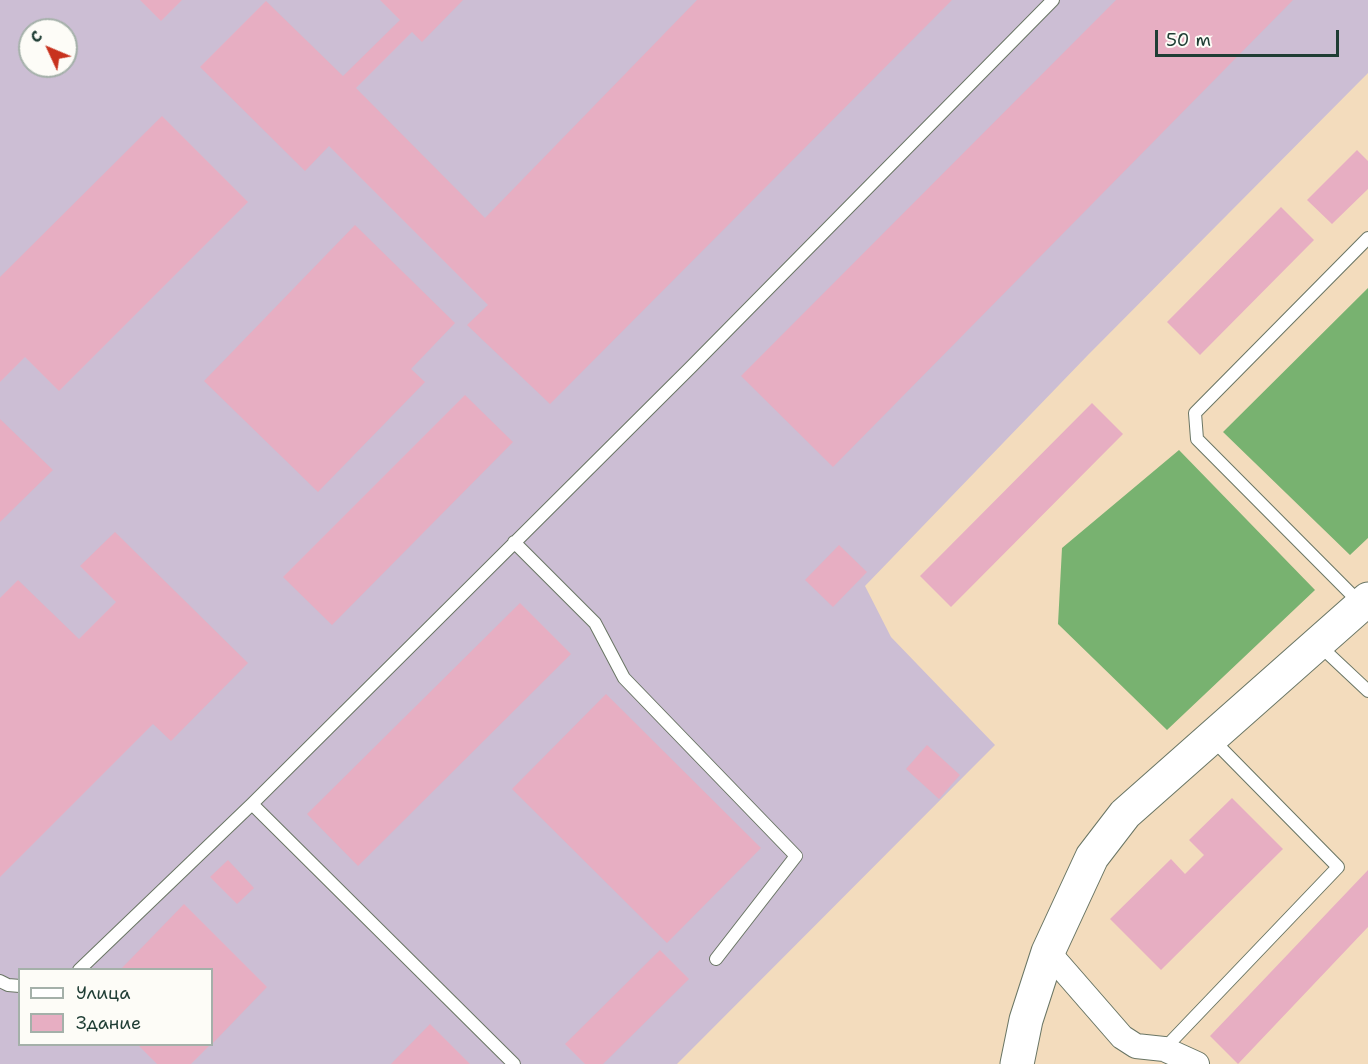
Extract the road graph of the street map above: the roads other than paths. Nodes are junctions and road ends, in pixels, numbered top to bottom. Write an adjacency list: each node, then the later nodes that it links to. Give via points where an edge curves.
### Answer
1 (1053, 0): 3 (lane)
2 (1368, 238): 4 (lane, via 1195,413 1197,439)
3 (514, 542): 8 (lane); 10 (lane, via 595,623 624,678 796,856)
4 (1365, 602): 5 (main road)
5 (1319, 644): 6 (lane); 7 (main road)
6 (1368, 692)
7 (1212, 738): 9 (main road, via 1125,814 1092,857); 14 (lane, via 1338,867)
8 (252, 804): 11 (lane); 15 (lane)
9 (1048, 952): 14 (street, via 1122,1037 1136,1046); 16 (main road, via 1026,1020)
10 (716, 959)
11 (80, 968)
12 (0, 981): 13 (lane)
13 (18, 986)
14 (1164, 1049): 17 (street)
15 (514, 1064)
16 (1017, 1064)
17 (1197, 1064)

